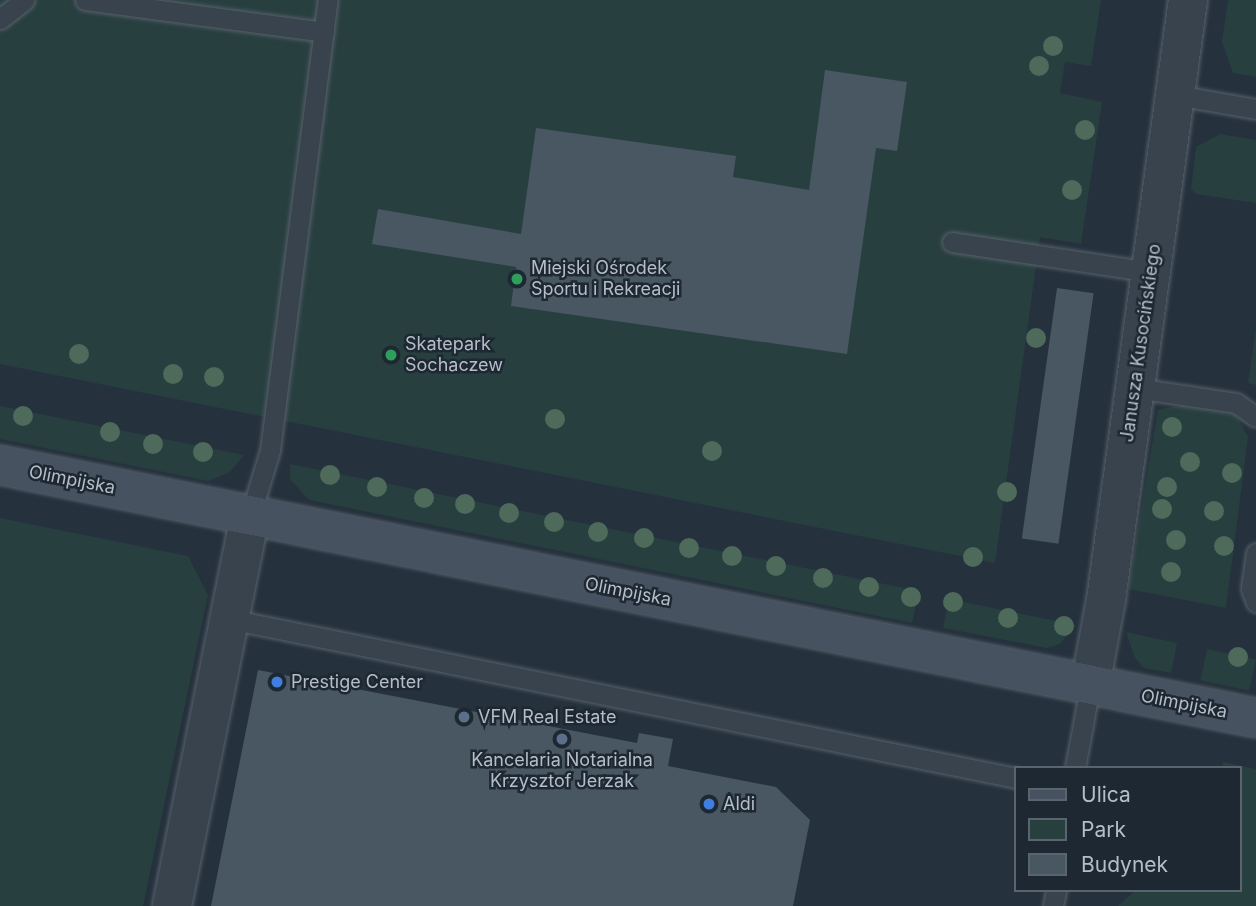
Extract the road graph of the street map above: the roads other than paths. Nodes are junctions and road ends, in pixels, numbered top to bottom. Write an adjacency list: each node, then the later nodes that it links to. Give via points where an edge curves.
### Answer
1 (24, 0): 5 (lane)
2 (85, 0): 6 (lane)
3 (328, 0): 6 (lane)
4 (1188, 0): 7 (street, Janusza Kusocińskiego)
5 (0, 19)
6 (324, 32): 14 (lane, via 270,450)
7 (1176, 95): 8 (lane); 10 (street, Janusza Kusocińskiego)
8 (1256, 109)
9 (952, 242): 10 (lane)
10 (1151, 272): 11 (street, Janusza Kusocińskiego)
11 (1135, 387): 12 (lane, via 1236,403); 18 (street, Janusza Kusocińskiego)
12 (1256, 417)
13 (0, 465): 14 (street, Olimpijska)
14 (250, 516): 17 (street); 18 (street, Olimpijska)
15 (1256, 553): 16 (lane, via 1251,589)
16 (1256, 602)
17 (229, 619): 21 (lane); 22 (street)
18 (1090, 686): 19 (street, Olimpijska); 20 (lane)
19 (1256, 718)
20 (1075, 766)
21 (1014, 778)
22 (172, 906)

